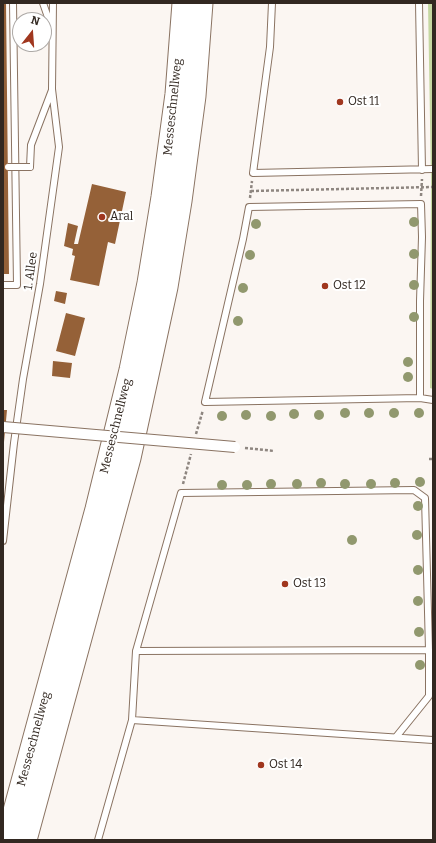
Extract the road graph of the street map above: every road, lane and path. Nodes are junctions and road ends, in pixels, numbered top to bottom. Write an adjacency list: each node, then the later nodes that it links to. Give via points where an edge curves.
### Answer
1 (12, 3): 19 (lane, via 17,285)
2 (53, 3): 7 (lane, 1. Allee)
3 (183, 3): 34 (highway, Messeschnellweg, via 176,94 162,197 135,348 94,517)
4 (202, 3): 35 (highway, Messeschnellweg, via 195,96 182,201 167,287 130,458)
5 (272, 3): 13 (lane, via 270,47)
6 (419, 3): 11 (lane)
7 (52, 30)
8 (52, 52): 9 (lane, 1. Allee)
9 (52, 89): 10 (lane, bridge, via 30,145 30,167); 27 (lane, 1. Allee, via 59,147 40,284 23,379)
10 (8, 167)
11 (422, 170): 12 (lane); 13 (lane); 14 (path)
12 (433, 170)
13 (253, 173): 16 (path)
14 (421, 187): 15 (path); 16 (path); 17 (path)
15 (433, 187)
16 (251, 190): 18 (path)
17 (421, 204): 18 (lane); 20 (lane)
18 (249, 206): 20 (lane, via 205,402)
19 (3, 285)
20 (420, 398): 21 (lane)
21 (433, 400)
22 (3, 427): 23 (street, bridge)
23 (234, 447): 24 (path)
24 (274, 451)
25 (429, 459): 26 (path)
26 (433, 459)
27 (3, 541)
28 (429, 650): 29 (lane); 29 (lane, via 425,498 414,490 181,493); 30 (lane)
29 (136, 651): 31 (lane)
30 (431, 696): 32 (lane)
31 (132, 720): 32 (lane); 36 (lane)
32 (396, 737): 33 (lane)
33 (433, 740)
34 (6, 840)
35 (26, 840)
36 (98, 840)

